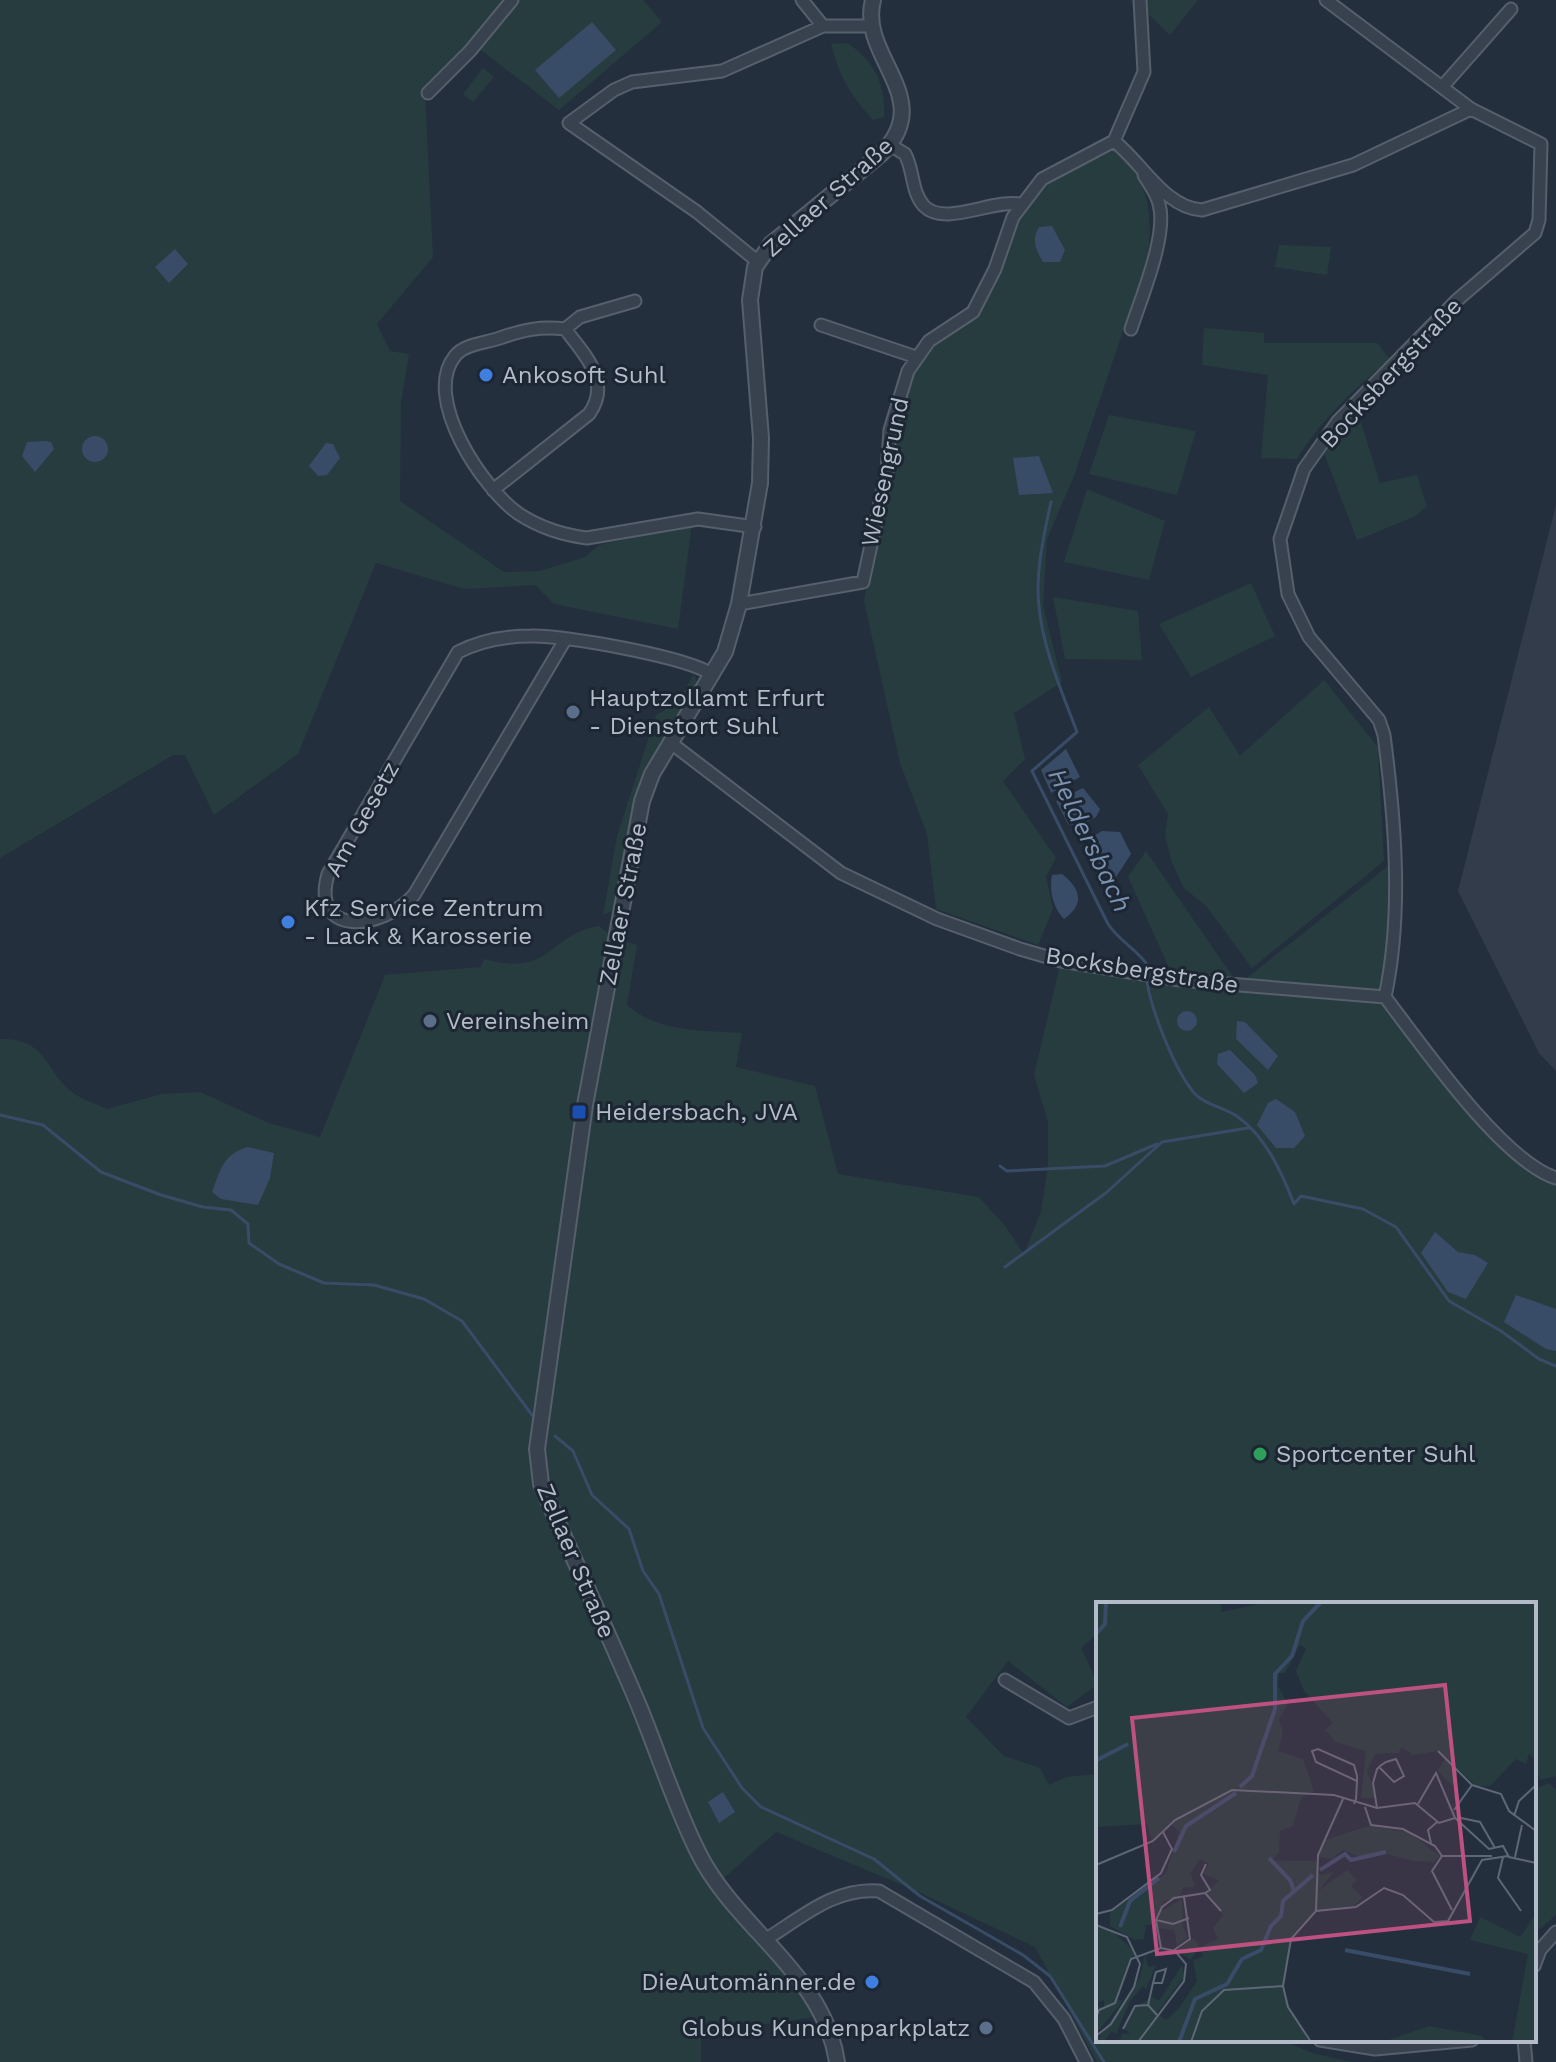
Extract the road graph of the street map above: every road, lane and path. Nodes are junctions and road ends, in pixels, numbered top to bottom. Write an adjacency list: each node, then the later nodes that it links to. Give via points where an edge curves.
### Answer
1 (512, 0): 10 (street)
2 (802, 0): 7 (street)
3 (873, 0): 8 (street, Zellaer Straße)
4 (1140, 0): 12 (street, via 1144,72)
5 (1326, 0): 9 (street, Bocksbergstraße)
6 (1511, 9): 9 (street)
7 (823, 26): 8 (street); 16 (street, via 722,71 632,82 569,123)
8 (872, 26): 13 (street, Zellaer Straße, via 902,105 901,125)
9 (1443, 86): 11 (street, Bocksbergstraße)
10 (428, 93)
11 (1471, 109): 14 (street, via 1353,165 1202,210 1175,202); 28 (street, Bocksbergstraße, via 1541,144 1535,233 1456,301 1338,421 1304,469 1280,539 1288,594 1309,637 1379,720 1384,735 1395,950)
12 (1114, 141): 14 (street); 15 (street, Wiesengrund, via 1056,168)
13 (890, 145): 15 (street, via 905,154 915,190 933,212 949,215 999,203); 16 (street, Zellaer Straße)
14 (1134, 157): 20 (street, via 1160,205 1155,249)
15 (1020, 204): 21 (street, Wiesengrund, via 973,312 929,341)
16 (757, 261): 23 (street, Zellaer Straße, via 750,287 761,438)
17 (635, 301): 19 (street, via 580,317)
18 (821, 325): 21 (street)
19 (565, 329): 22 (street, via 593,365 598,401); 22 (street, via 512,333 462,350 450,365 446,388 453,424)
20 (1131, 329)
21 (916, 357): 24 (street, Wiesengrund, via 890,430 887,471 863,582)
22 (493, 490): 23 (street, via 527,519 569,536 605,537 698,519)
23 (755, 527): 24 (street, Zellaer Straße)
24 (739, 604): 26 (street, Zellaer Straße)
25 (565, 640): 25 (street, Am Gesetz, via 531,636 476,643 458,652 328,874 327,902 338,916 374,922 402,908 414,895); 26 (street, Am Gesetz, via 681,661)
26 (713, 675): 27 (street, Zellaer Straße)
27 (671, 743): 28 (street, Bocksbergstraße, via 841,873 937,919 1020,949 1180,980); 33 (street, Zellaer Straße, via 642,801 590,1078 537,1461 541,1484 698,1854)
28 (1385, 997): 29 (street, via 1447,1078 1522,1160)
29 (1556, 1178)
30 (1005, 1680): 31 (street, via 1069,1718)
31 (1096, 1709)
32 (1556, 1932): 34 (street)
33 (765, 1940): 38 (street, Zellaer Straße, via 820,2012); 39 (street, via 839,1894 879,1891 1034,1982 1064,2019)
34 (1537, 1945)
35 (1450, 2042): 37 (street, via 1375,2049)
36 (1524, 2042): 40 (street)
37 (1336, 2043)
38 (837, 2062)
39 (1086, 2062)
40 (1526, 2062)

